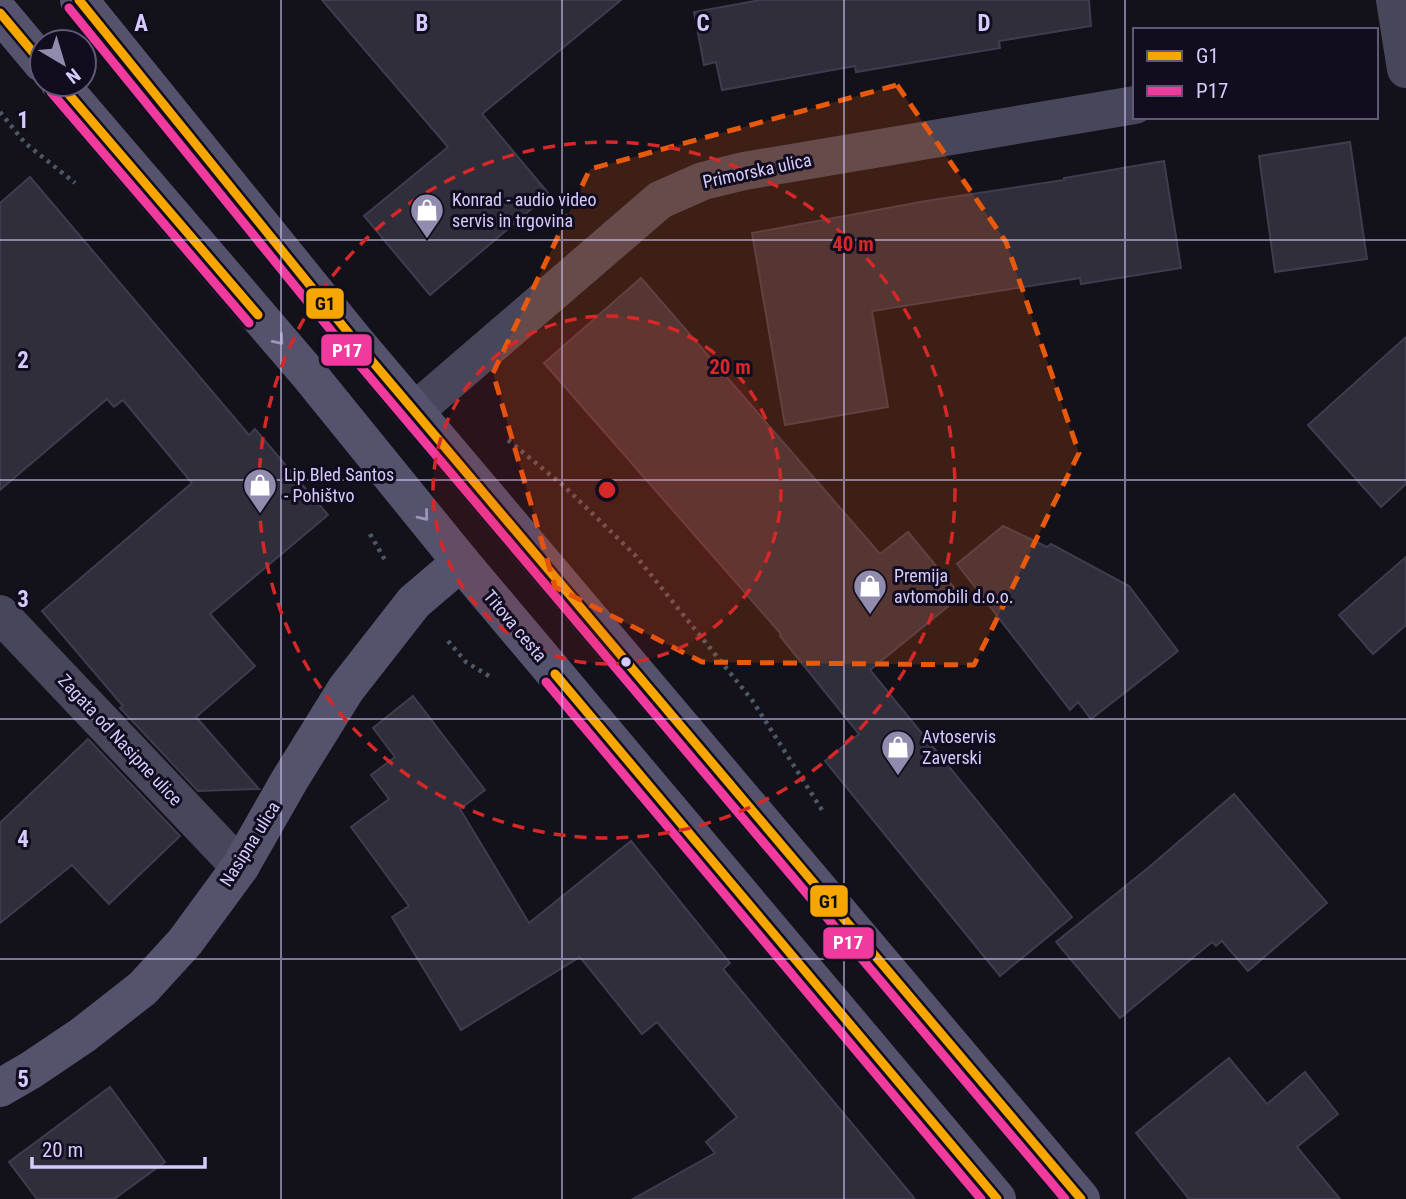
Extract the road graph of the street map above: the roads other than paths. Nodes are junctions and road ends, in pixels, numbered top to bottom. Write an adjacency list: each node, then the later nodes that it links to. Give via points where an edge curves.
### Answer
1 (79, 0): 8 (main road)
2 (1395, 0): 5 (street)
3 (0, 13): 4 (main road)
4 (28, 46)
5 (1396, 65)
6 (72, 98): 9 (main road, Titova cesta, one-way to 9, via 311,377)
7 (1133, 105): 8 (street, Primorska ulica, via 703,181 660,200)
8 (415, 411): 14 (main road)
9 (461, 562): 11 (main road, Nasipna ulica, via 414,602 346,689); 13 (main road, Titova cesta)
10 (0, 614): 11 (street, Zagata od Nasipne ulice)
11 (240, 867): 12 (main road, Nasipna ulica, via 185,942 143,988 83,1035)
12 (0, 1088)
13 (997, 1199)
14 (1081, 1199)

